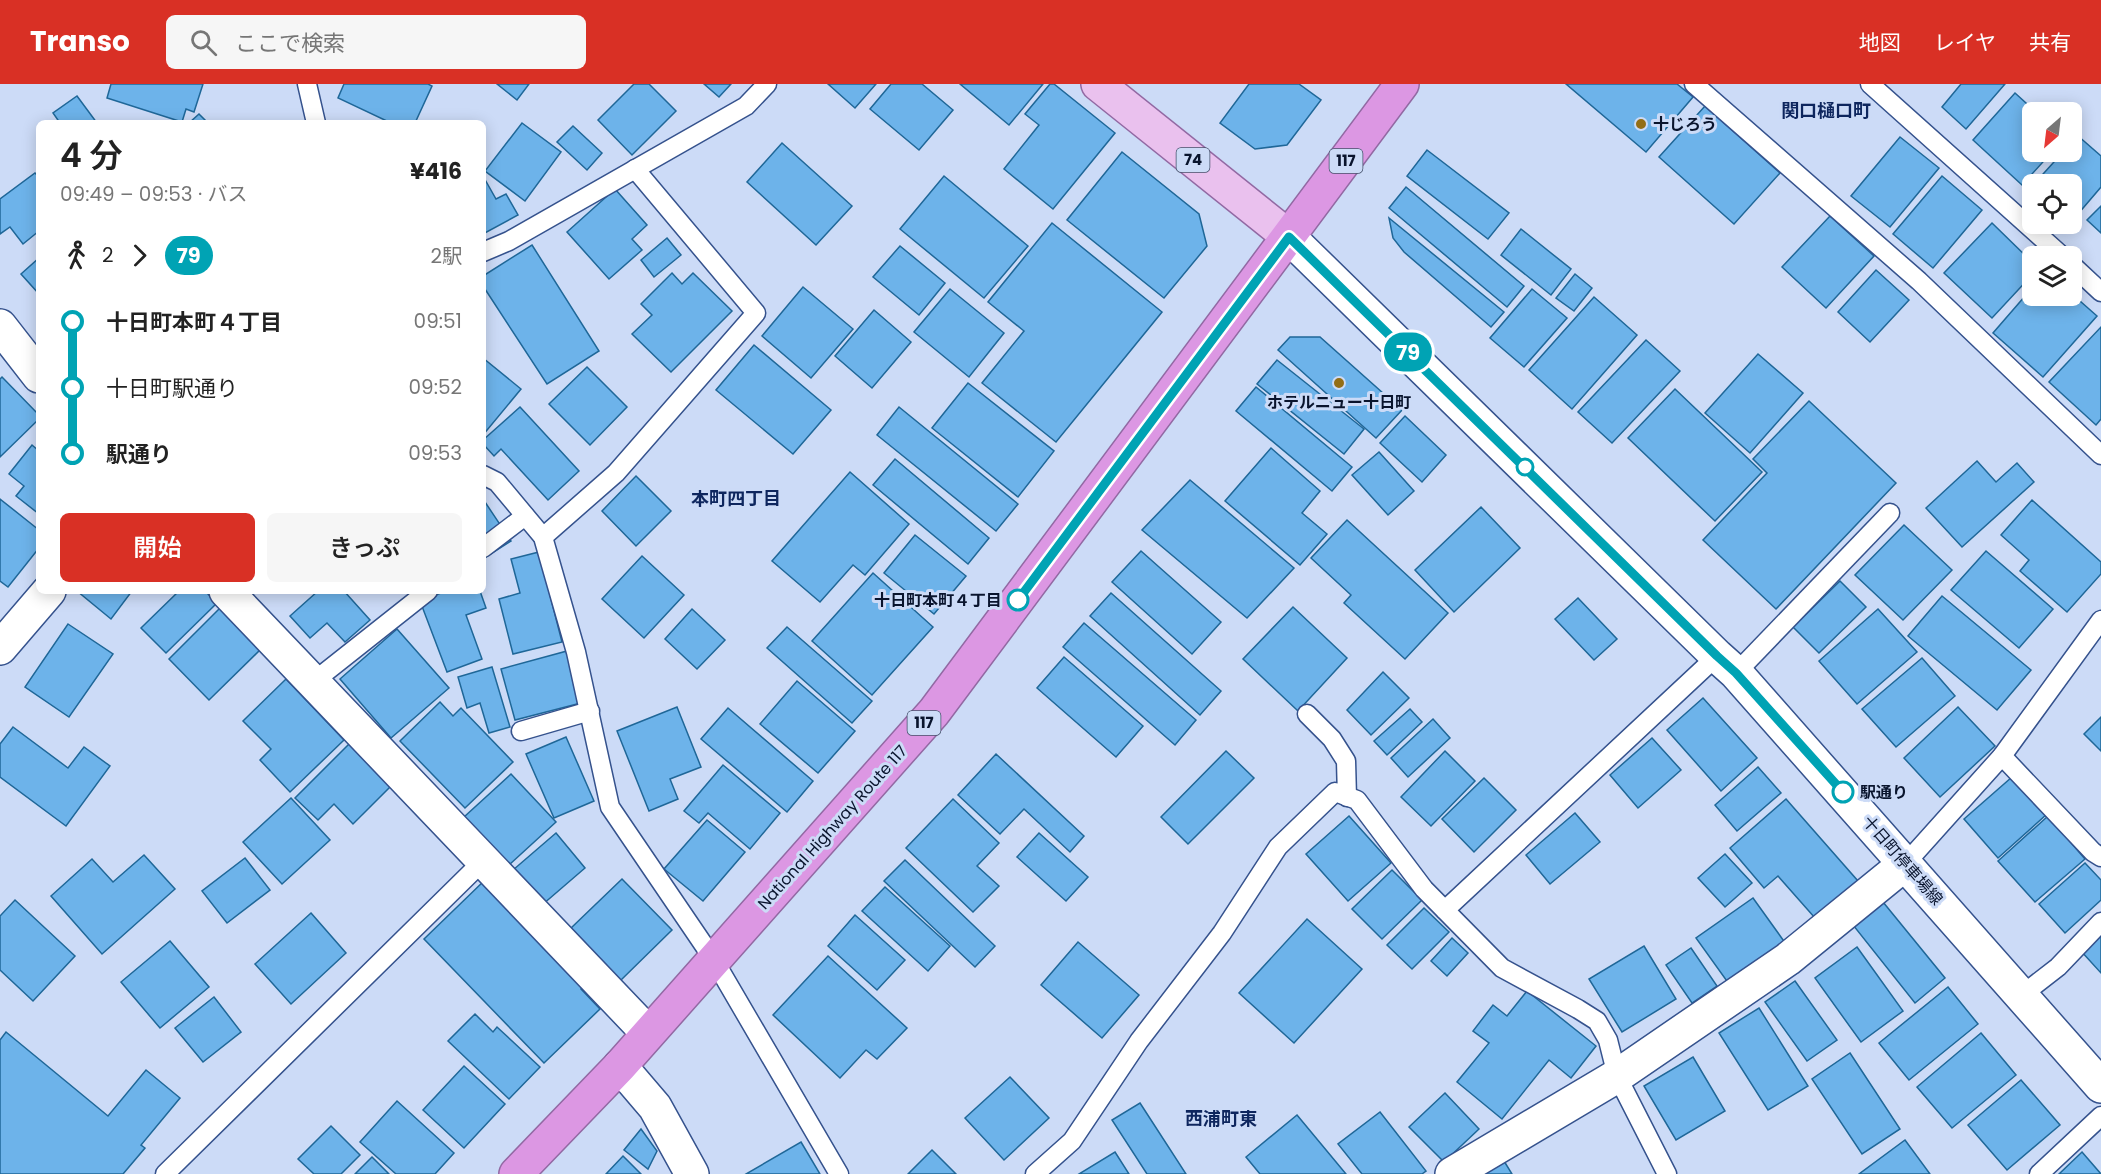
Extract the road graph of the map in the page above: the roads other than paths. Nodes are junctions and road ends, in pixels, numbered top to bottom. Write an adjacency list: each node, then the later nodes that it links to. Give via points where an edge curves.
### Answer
1 (307, 84): 7 (lane)
2 (767, 84): 8 (lane, via 746,106)
3 (1098, 84): 9 (main road, 74)
4 (1402, 84): 9 (highway, National Highway Route 117 / 117)
5 (1694, 84): 16 (lane, via 1919,280)
6 (1870, 84): 10 (lane)
7 (315, 120)
8 (635, 169): 11 (lane); 20 (lane, via 756,313 616,473)
9 (1289, 237): 27 (street, 十日町停車場線); 39 (highway, National Highway Route 117 / 117, via 934,712)
10 (2051, 246)
11 (486, 251)
12 (2082, 274): 13 (lane)
13 (2101, 292)
14 (0, 326): 15 (street)
15 (36, 372)
16 (2101, 455)
17 (486, 476): 19 (lane, via 497,482)
18 (1890, 513): 27 (lane)
19 (525, 516): 20 (lane); 21 (lane)
20 (543, 537): 29 (lane)
21 (486, 546)
22 (47, 594): 26 (street)
23 (229, 594): 28 (street)
24 (424, 594): 28 (lane)
25 (2101, 620): 32 (lane)
26 (0, 648)
27 (1726, 664): 36 (street, 十日町停車場線); 37 (lane)
28 (313, 682): 35 (street)
29 (590, 711): 31 (lane); 39 (lane, via 610,807)
30 (1307, 714): 33 (lane, via 1332,739 1346,761)
31 (521, 731)
32 (2002, 756): 34 (lane); 36 (lane)
33 (1347, 797): 37 (lane, via 1357,800 1424,889); 50 (lane, via 1335,792 1278,847 1222,933 1139,1041 1072,1141)
34 (2101, 857)
35 (483, 861): 41 (street); 46 (lane)
36 (1906, 863): 40 (street, 十日町停車場線); 43 (street, via 1788,959)
37 (1445, 910): 43 (lane, via 1502,968 1596,1021 1608,1040)
38 (2101, 922): 40 (lane, via 2058,967)
39 (714, 960): 41 (highway, National Highway Route 117 / 117); 49 (lane)
40 (2022, 995): 44 (street, 十日町停車場線)
41 (648, 1033): 42 (highway, National Highway Route 117 / 117)
42 (620, 1066): 47 (highway, National Highway Route 117 / 117); 48 (street, via 655,1107)
43 (1617, 1076): 51 (street); 52 (lane)
44 (2101, 1086)
45 (2101, 1116): 53 (lane)
46 (165, 1174)
47 (516, 1174)
48 (692, 1174)
49 (838, 1174)
50 (1035, 1174)
51 (1452, 1174)
52 (1667, 1174)
53 (2039, 1174)

